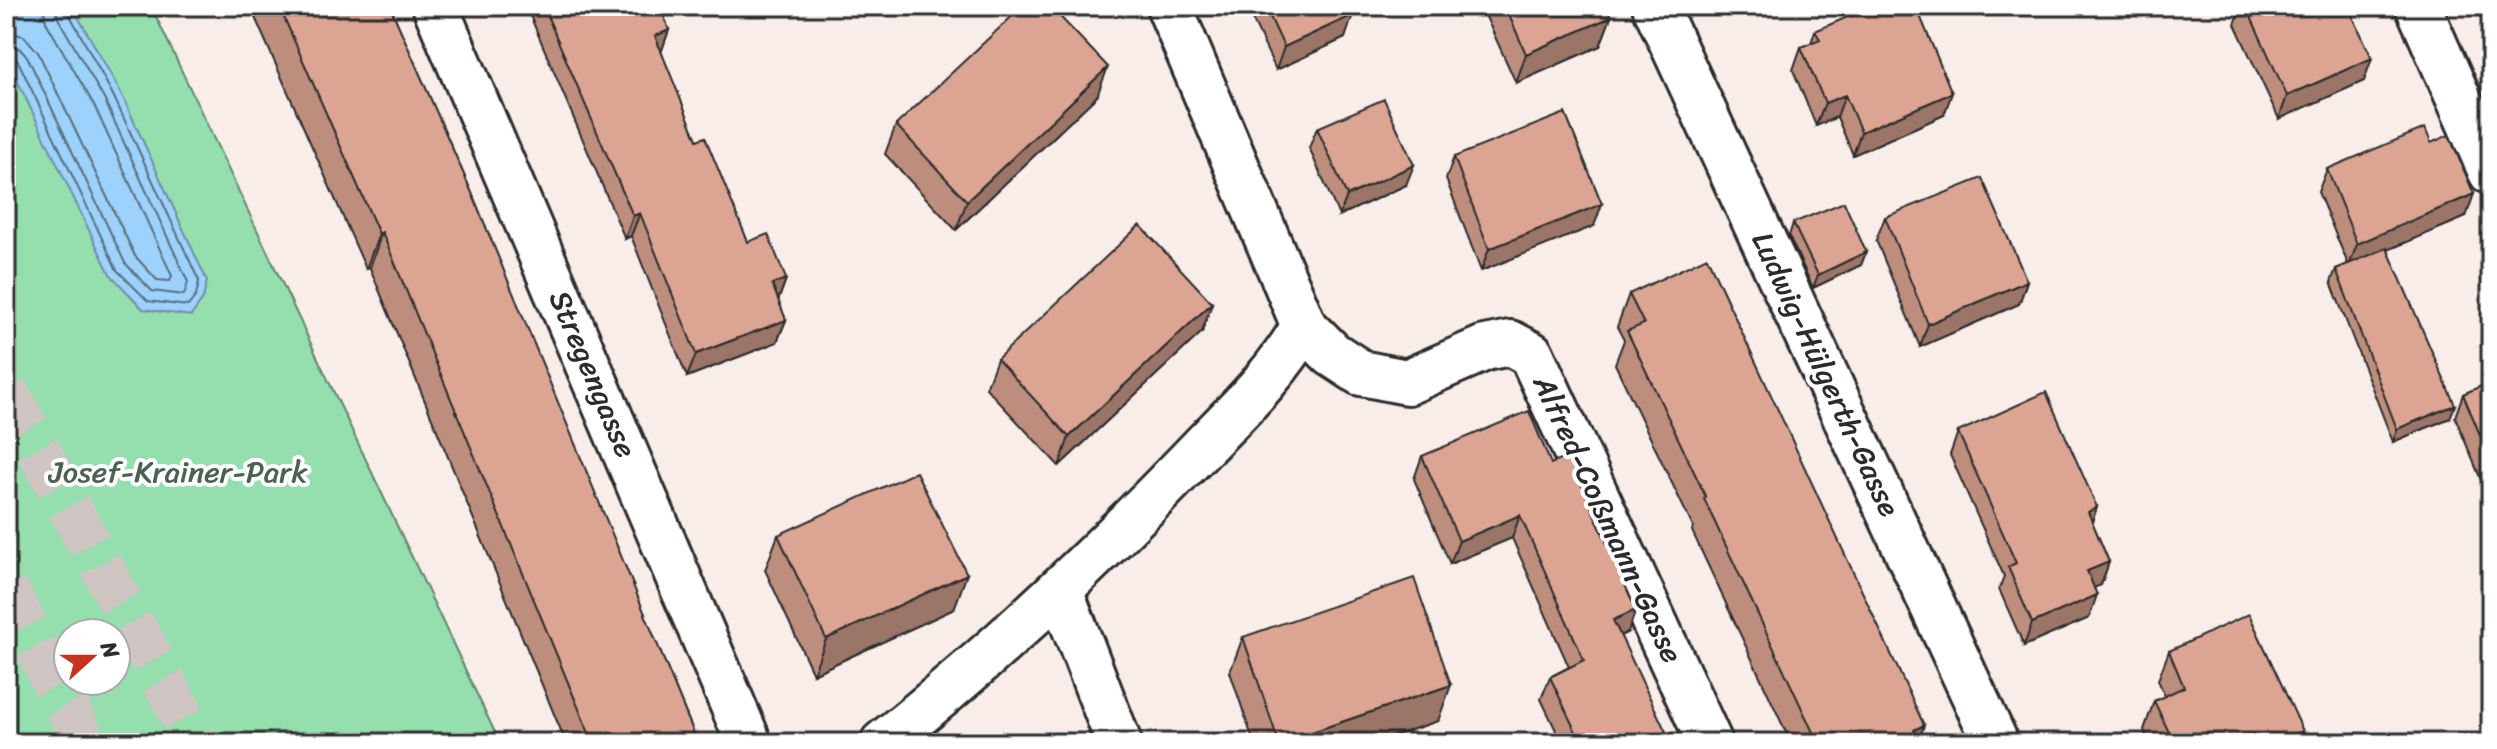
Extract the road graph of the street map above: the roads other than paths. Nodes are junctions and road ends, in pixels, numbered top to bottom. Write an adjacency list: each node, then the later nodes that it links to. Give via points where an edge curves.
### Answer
1 (435, 6): 8 (street, Stregengasse)
2 (1169, 6): 6 (street, Alfred-Coßmann-Gasse)
3 (1655, 6): 12 (street, Ludwig-Hülgerth-Gasse)
4 (2418, 6): 5 (street)
5 (2491, 172)
6 (1304, 326): 7 (street, via 1284,362); 11 (street, Alfred-Coßmann-Gasse, via 1361,373 1407,382 1485,348 1510,343 1531,354)
7 (1060, 590): 9 (street); 10 (street)
8 (749, 743)
9 (883, 743)
10 (1119, 743)
11 (1710, 743)
12 (1996, 743)

